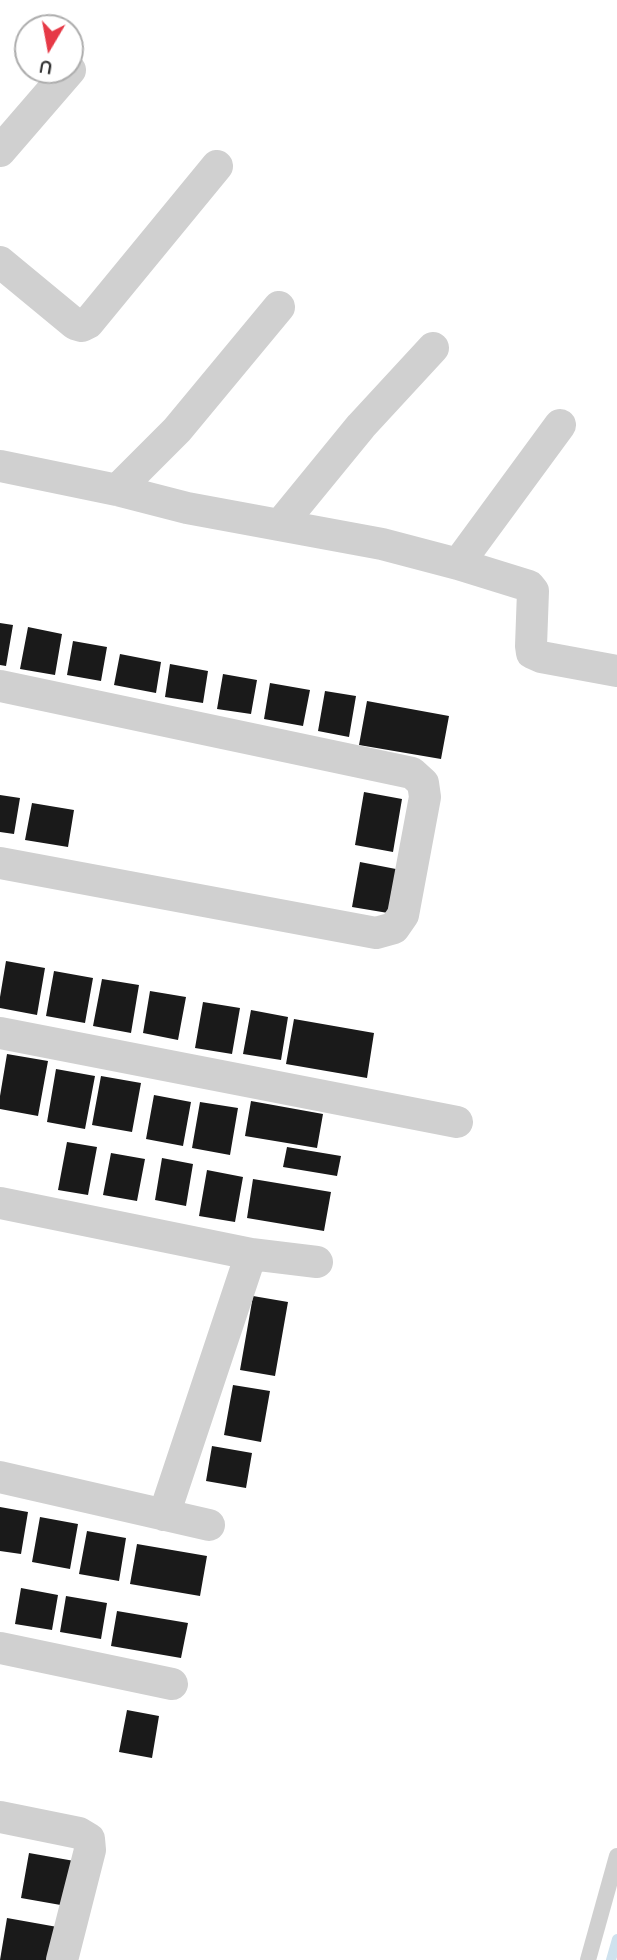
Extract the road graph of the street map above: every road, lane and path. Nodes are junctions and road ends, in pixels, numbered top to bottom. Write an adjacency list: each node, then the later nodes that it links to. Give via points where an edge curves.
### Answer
1 (57, 84): 2 (street)
2 (0, 151)
3 (217, 166): 4 (street, via 82,326)
4 (0, 262)
5 (279, 307): 9 (street, via 177,430)
6 (433, 348): 10 (street)
7 (560, 425): 11 (street)
8 (0, 466): 9 (street)
9 (117, 490): 10 (street)
10 (280, 525): 11 (street)
11 (458, 564): 12 (street, via 531,588 533,653)
12 (617, 671)
13 (0, 686): 14 (street, via 412,772 423,783 425,797 403,915 394,928 376,933)
14 (0, 863)
15 (0, 1032): 16 (street)
16 (457, 1122)
17 (0, 1203): 18 (street)
18 (251, 1254): 19 (street); 21 (street)
19 (317, 1262)
20 (0, 1478): 21 (street)
21 (164, 1515): 22 (street)
22 (208, 1525)
23 (0, 1648): 24 (street)
24 (173, 1684)
25 (0, 1817): 27 (street, via 89,1839)
26 (617, 1856): 28 (lane)
27 (62, 1960)
28 (588, 1960)

